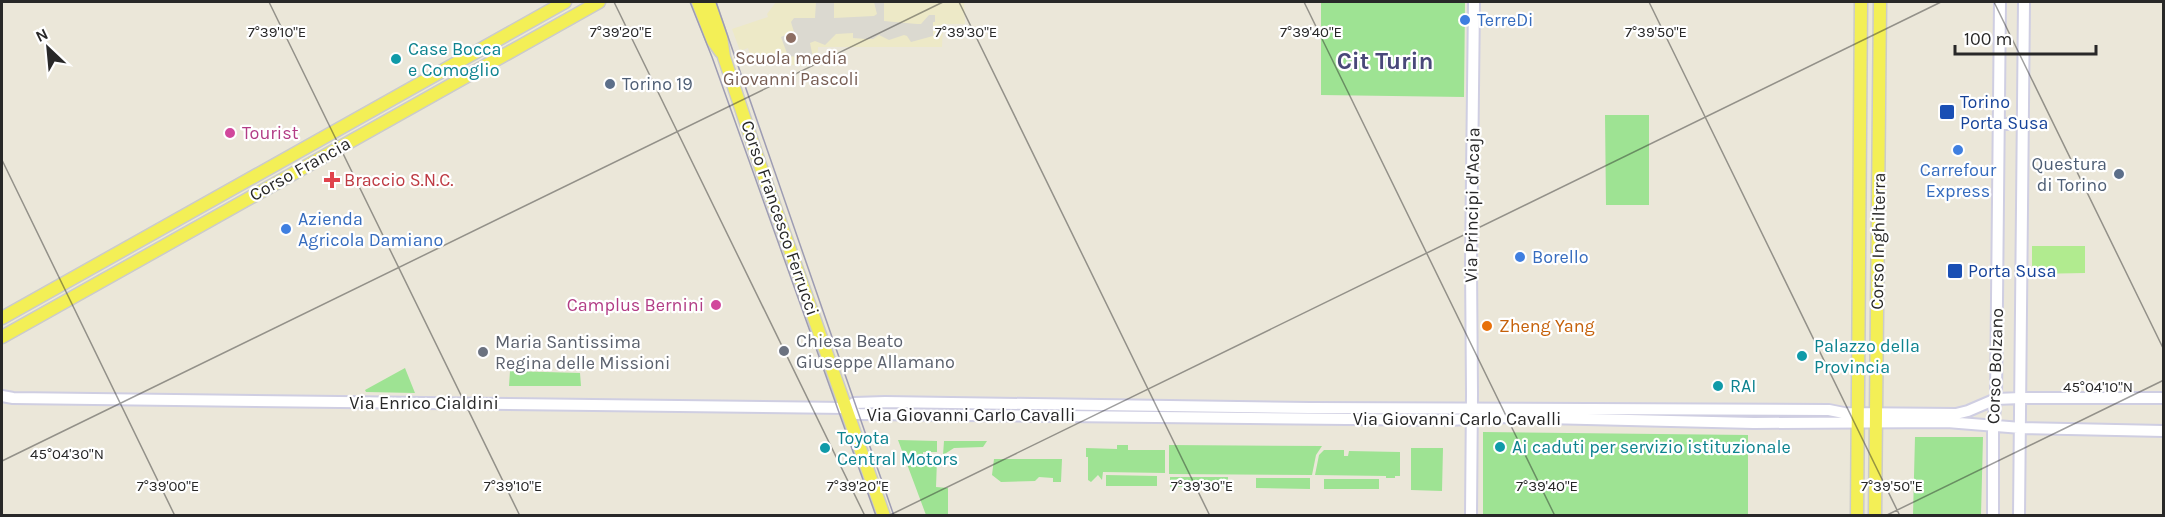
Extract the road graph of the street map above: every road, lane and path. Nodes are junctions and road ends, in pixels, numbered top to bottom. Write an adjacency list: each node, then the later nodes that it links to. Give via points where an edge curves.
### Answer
1 (565, 2): 13 (main road, Corso Francia)
2 (599, 2): 14 (main road, Corso Francia)
3 (698, 2): 10 (main road, via 713,41)
4 (709, 2): 10 (main road)
5 (1474, 2): 20 (street, Via Principi d'Acaja)
6 (1861, 2): 21 (main road, Corso Inghilterra)
7 (1880, 2): 22 (main road, Corso Inghilterra)
8 (2000, 2): 11 (street, Corso Bolzano)
9 (2024, 2): 12 (street, Corso Bolzano)
10 (724, 57): 19 (main road, Corso Francesco Ferrucci)
11 (1999, 124): 12 (street); 18 (street, Corso Bolzano)
12 (2023, 124): 16 (street, Corso Bolzano)
13 (2, 318)
14 (2, 337)
15 (5, 398): 19 (street, Via Enrico Cialdini)
16 (2021, 398): 17 (street); 18 (street); 25 (street, Corso Bolzano)
17 (2163, 398)
18 (1996, 399): 23 (street, via 1961,413); 24 (street, Corso Bolzano)
19 (847, 408): 20 (street, Via Giovanni Carlo Cavalli, via 858,414 1450,420); 27 (main road, Corso Francesco Ferrucci)
20 (1472, 413): 21 (street, Via Giovanni Carlo Cavalli); 28 (street, Via Principi d'Acaja)
21 (1858, 418): 22 (street, Via Giovanni Carlo Cavalli); 29 (main road, Corso Inghilterra)
22 (1876, 418): 23 (street, Via Giovanni Carlo Cavalli); 30 (main road, Corso Inghilterra)
23 (1914, 419): 24 (street)
24 (1993, 426): 25 (street); 31 (street, Corso Bolzano)
25 (2021, 428): 26 (street); 32 (street, Corso Bolzano)
26 (2163, 431)
27 (884, 512)
28 (1471, 516)
29 (1857, 516)
30 (1875, 516)
31 (1993, 516)
32 (2019, 516)

